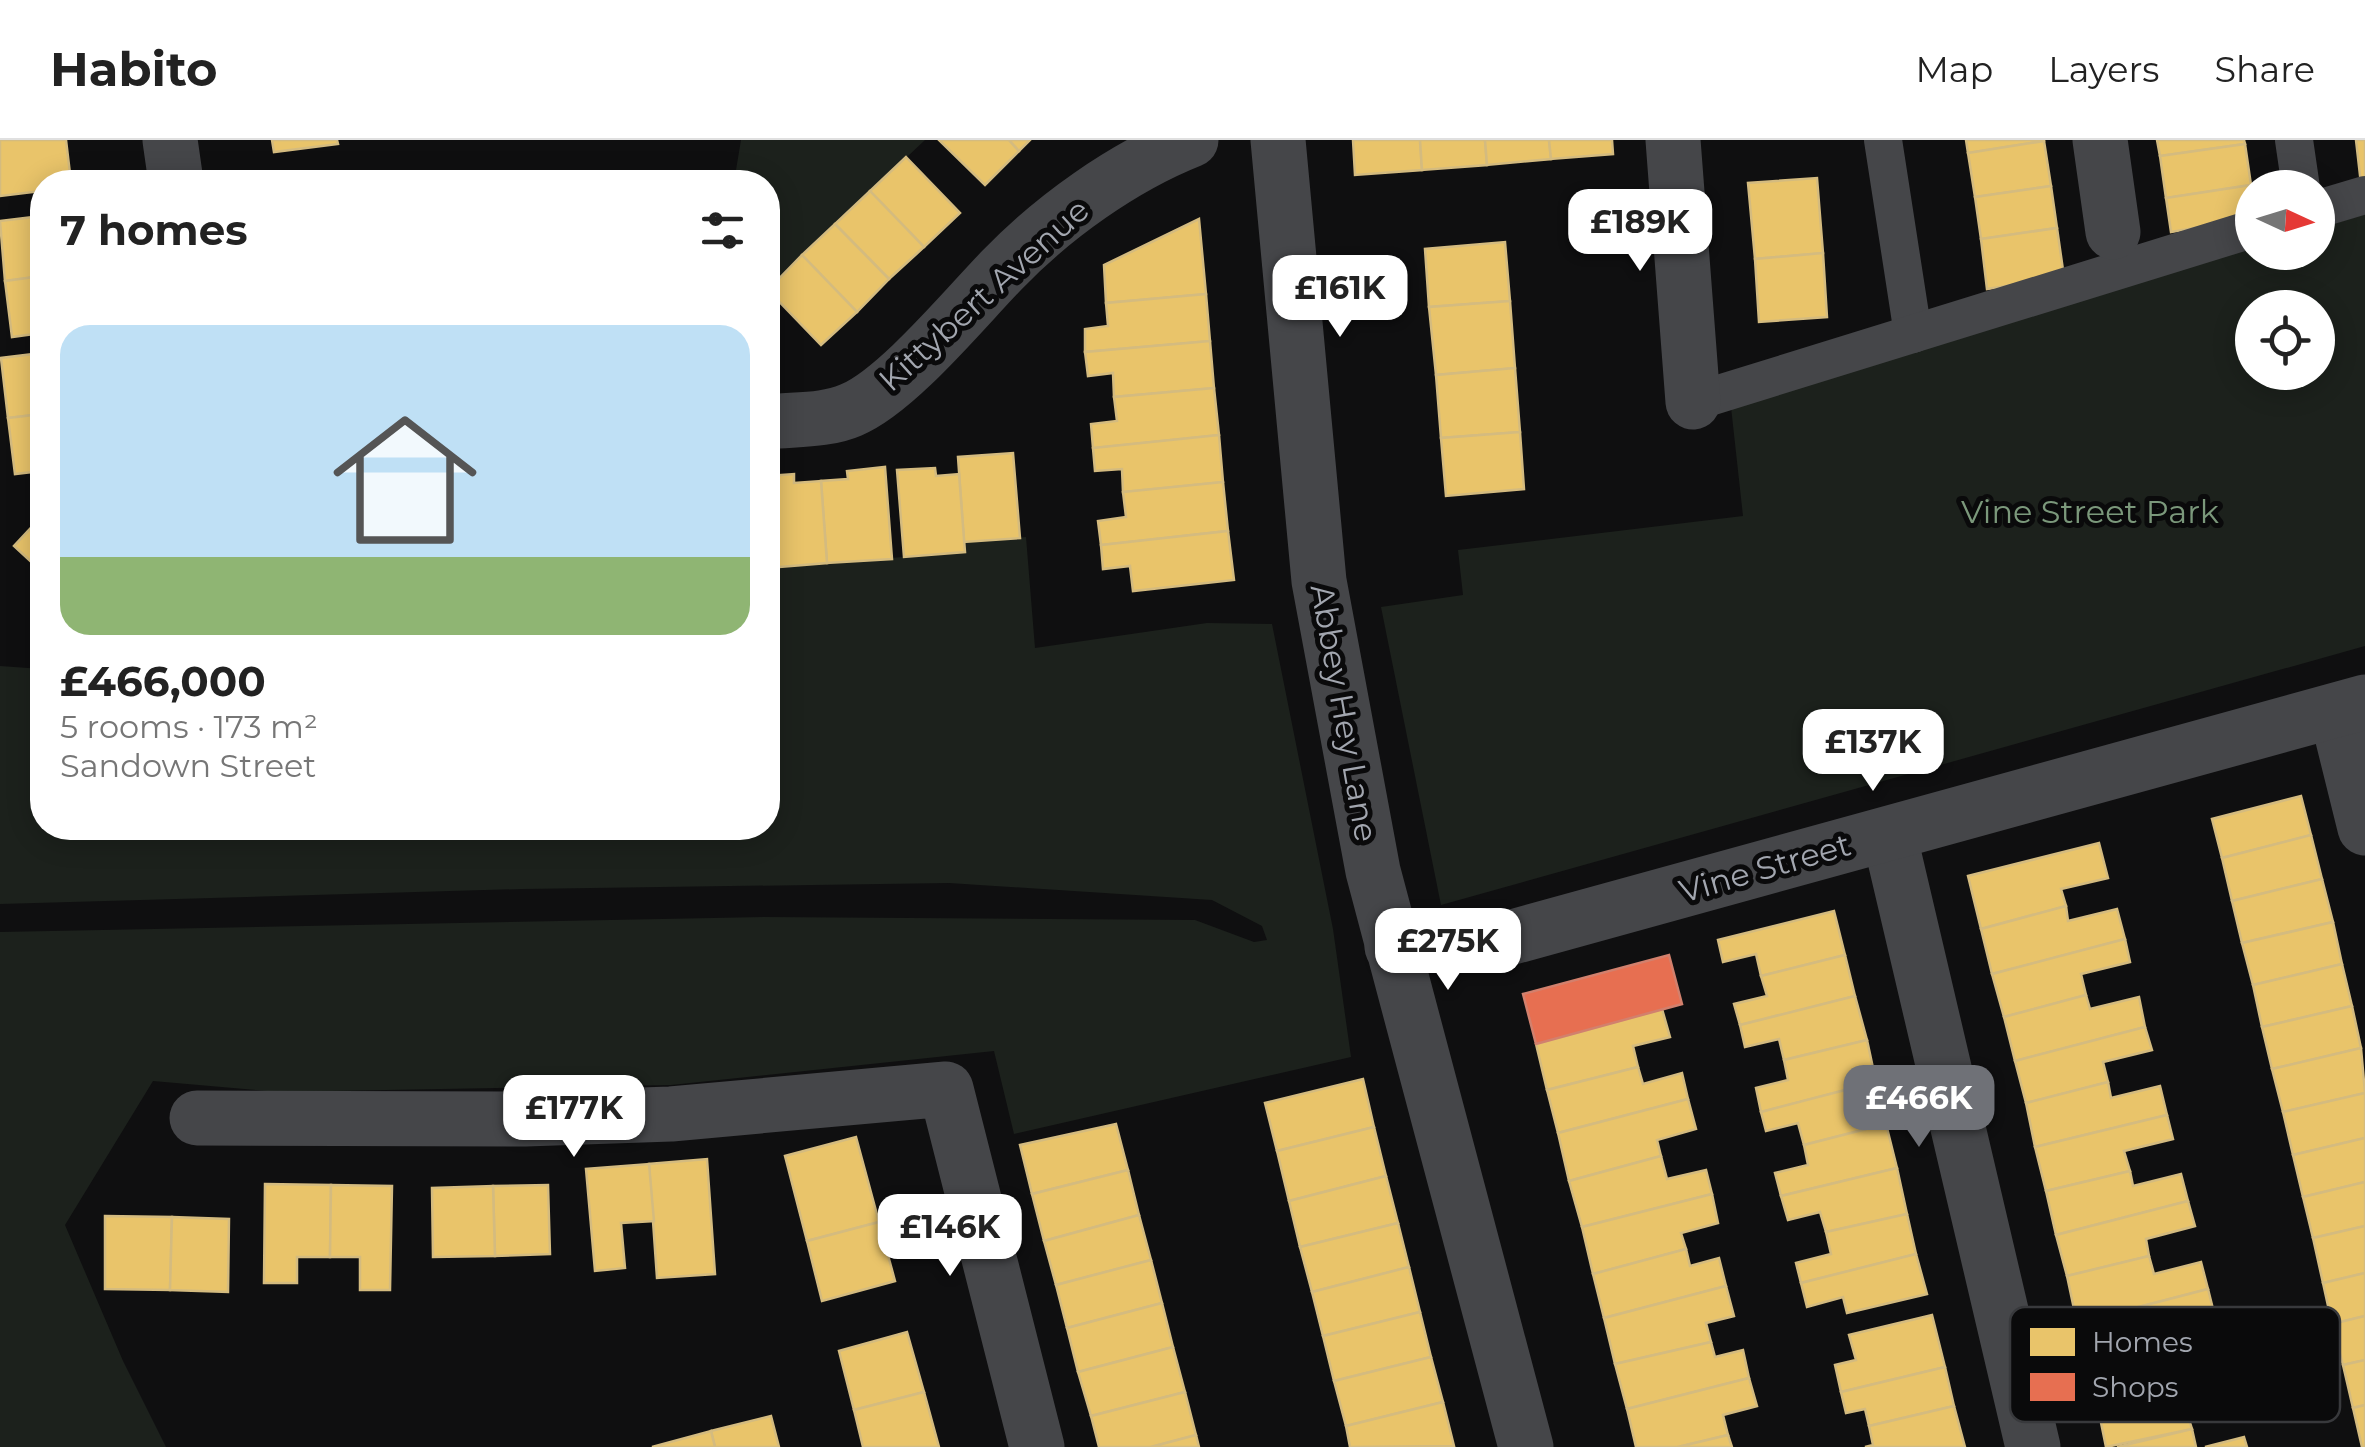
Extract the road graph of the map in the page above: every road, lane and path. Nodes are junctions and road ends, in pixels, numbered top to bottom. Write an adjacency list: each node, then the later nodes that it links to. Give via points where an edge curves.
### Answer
1 (170, 140): 8 (street)
2 (1191, 140): 16 (street, Kittybert Avenue, via 1134,165 1073,210 874,396 832,416)
3 (1278, 140): 20 (street, Abbey Hey Lane, via 1319,581)
4 (1673, 140): 15 (street)
5 (1883, 140): 14 (lane)
6 (2100, 140): 13 (street)
7 (2294, 140): 9 (lane)
8 (174, 170)
9 (2298, 170)
10 (2365, 194): 11 (lane)
11 (2335, 204)
12 (2235, 233): 13 (lane)
13 (2116, 252): 14 (lane)
14 (1913, 334): 15 (lane)
15 (1692, 402)
16 (780, 421)
17 (2351, 707): 18 (street); 19 (street, Vine Street)
18 (2365, 828)
19 (1889, 834): 20 (street, Vine Street, via 1508,938); 22 (street)
20 (1392, 948): 25 (street, Abbey Hey Lane)
21 (196, 1118): 24 (street, via 525,1120 946,1089)
22 (2010, 1353)
23 (2026, 1422): 26 (street)
24 (1037, 1447)
25 (1526, 1447)
26 (2032, 1447)

